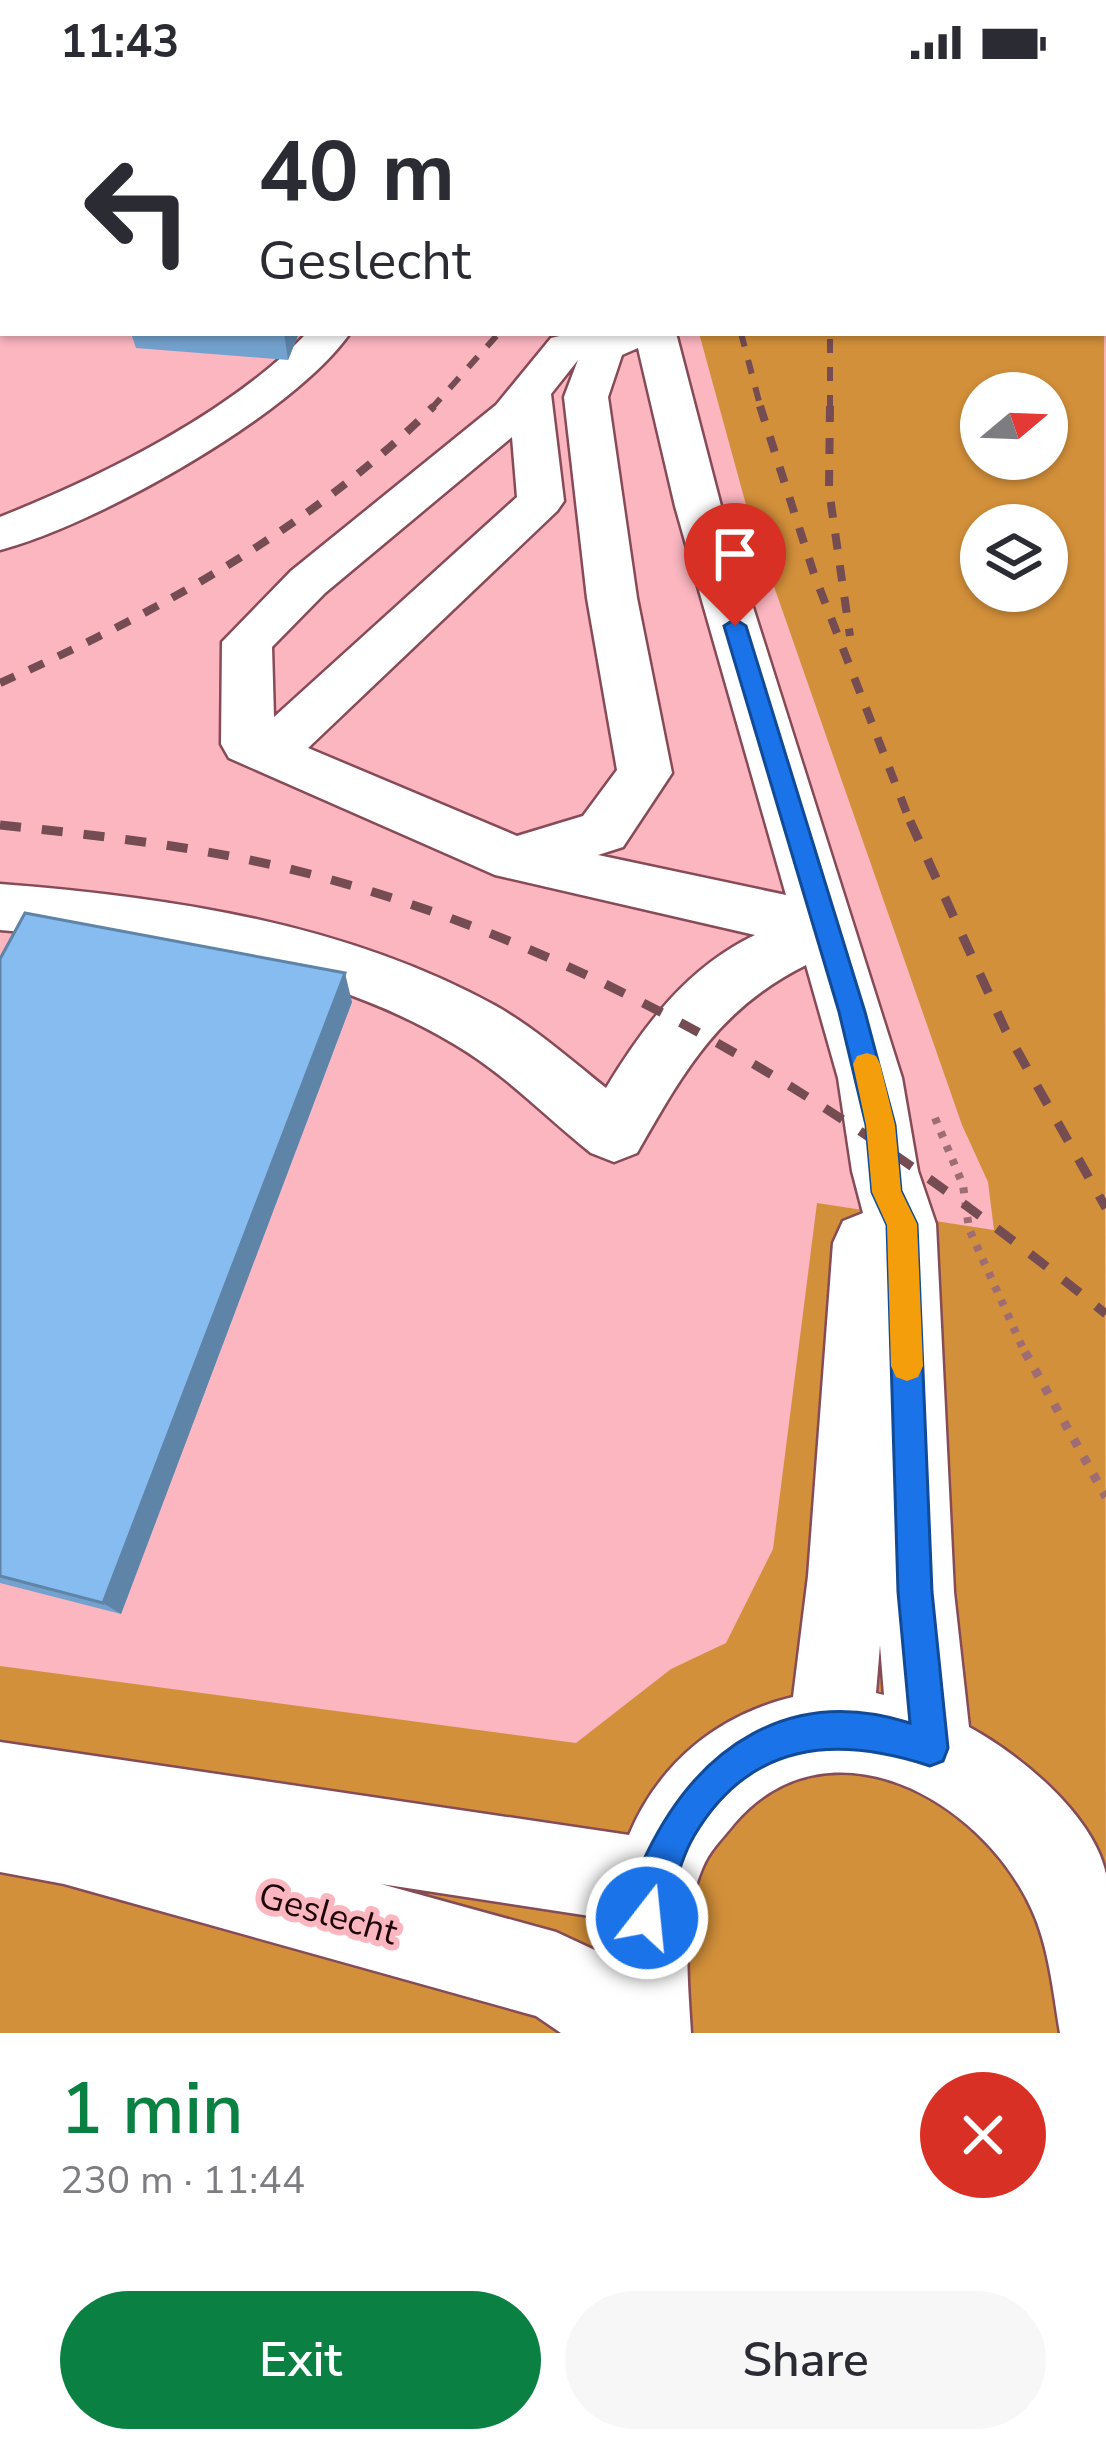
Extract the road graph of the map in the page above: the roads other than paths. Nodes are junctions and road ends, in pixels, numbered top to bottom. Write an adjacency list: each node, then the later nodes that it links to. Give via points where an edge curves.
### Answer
1 (327, 336): 6 (street, via 214,428 84,502)
2 (610, 336): 5 (street, via 566,347)
3 (629, 336): 8 (street, via 603,348 586,397 645,773 603,832)
4 (656, 336): 10 (street, via 698,506)
5 (529, 392): 7 (street, via 541,500); 7 (street, via 247,642 248,744)
6 (0, 536)
7 (269, 753): 8 (street)
8 (515, 859): 10 (street)
9 (0, 907): 10 (street, via 88,912 269,948 392,983 478,1027 614,1133 666,1044 741,969)
10 (826, 927): 11 (street, via 870,1078)
11 (886, 1192): 12 (street, via 868,1225); 13 (street, via 902,1224 915,1592)
12 (831, 1728): 13 (street, Geslecht); 16 (street, Geslecht, via 774,1742 723,1773 682,1820)
13 (930, 1748): 18 (street, Geslecht, via 997,1792 1052,1858 1090,1941)
14 (0, 1784): 16 (street)
15 (0, 1828): 17 (street, Geslecht, via 556,1977)
16 (653, 1882): 17 (street, Geslecht, via 640,1955)
17 (644, 2033)
18 (1106, 2033)

